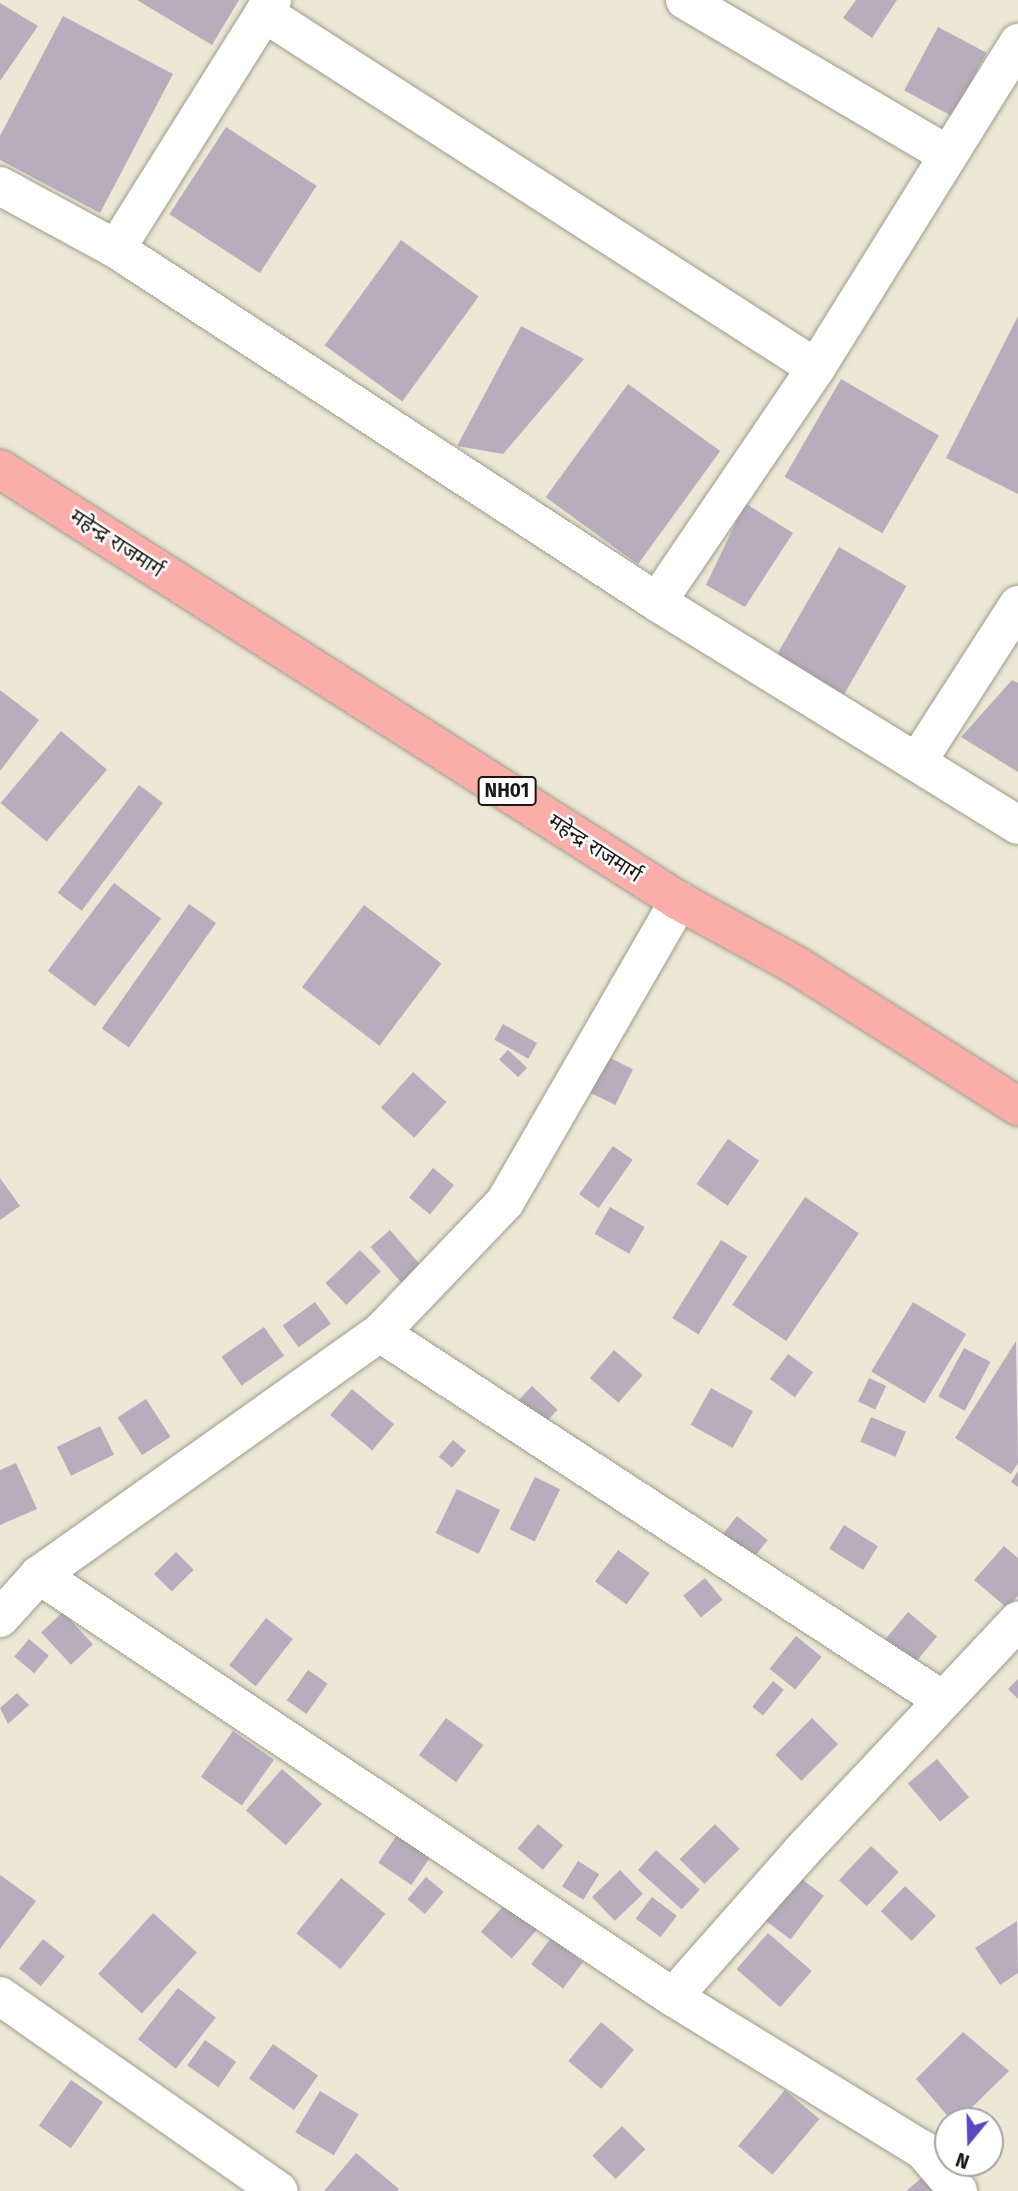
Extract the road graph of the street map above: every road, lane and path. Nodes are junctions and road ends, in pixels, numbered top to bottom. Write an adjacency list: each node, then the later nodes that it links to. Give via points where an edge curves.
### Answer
1 (685, 0): 4 (street)
2 (268, 7): 6 (street); 7 (street)
3 (1018, 43): 4 (street)
4 (948, 155): 7 (street)
5 (0, 186): 6 (street)
6 (117, 249): 9 (street)
7 (816, 368): 9 (street)
8 (0, 468): 13 (highway, महेन्द्र राजमार्ग / NH01)
9 (657, 601): 11 (street)
10 (1018, 605): 11 (street)
11 (917, 762): 12 (street)
12 (1018, 825)
13 (680, 901): 14 (highway, महेन्द्र राजमार्ग / NH01, via 797,966); 15 (street, via 505,1202)
14 (1018, 1106)
15 (380, 1333): 16 (street); 19 (street)
16 (39, 1575): 17 (street); 21 (street)
17 (0, 1618)
18 (1018, 1621): 19 (street)
19 (941, 1699): 21 (street)
20 (0, 1996): 22 (street)
21 (673, 1997): 23 (street, via 923,2150)
22 (278, 2191)
23 (958, 2191)

